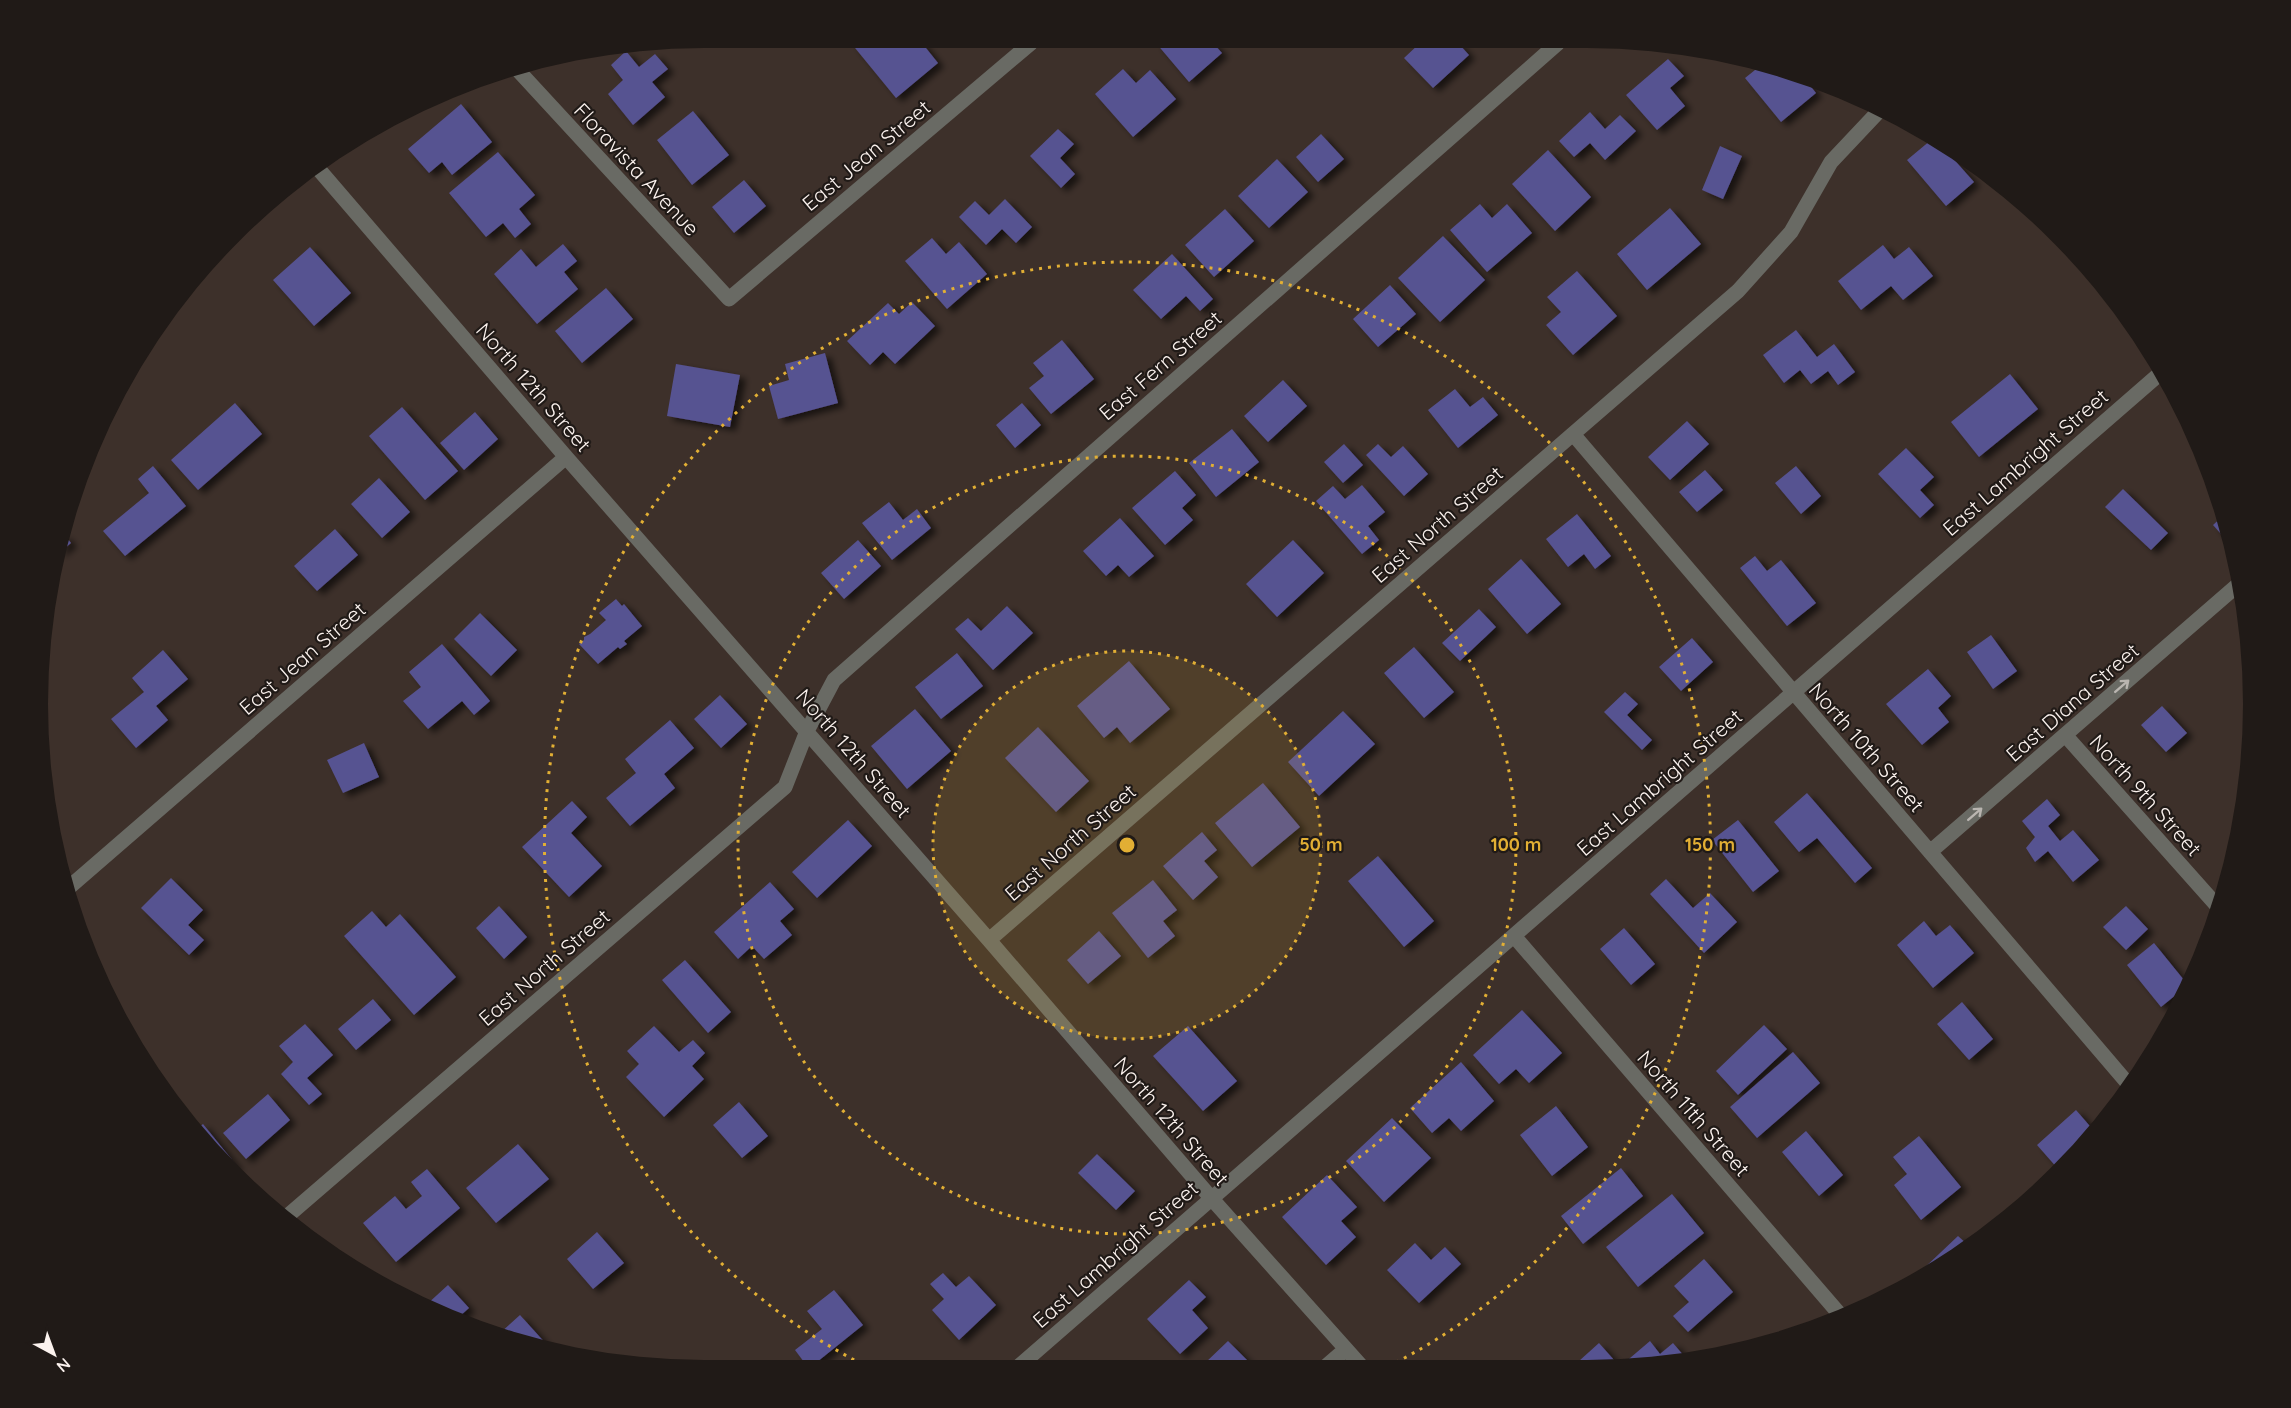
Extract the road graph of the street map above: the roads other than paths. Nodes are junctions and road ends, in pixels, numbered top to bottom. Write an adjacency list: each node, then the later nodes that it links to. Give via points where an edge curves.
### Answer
1 (1025, 48): 6 (street, East Jean Street)
2 (1551, 48): 12 (street, East Fern Street, via 834,680)
3 (521, 74): 6 (street, Floravista Avenue)
4 (1875, 115): 8 (street, East North Street, via 1831,162 1791,232 1738,291)
5 (321, 172): 9 (street, North 12th Street)
6 (729, 299)
7 (2156, 377): 11 (street, East Lambright Street)
8 (1573, 434): 11 (street, North 10th Street); 18 (street, East North Street)
9 (566, 457): 12 (street, North 12th Street); 15 (street, East Jean Street)
10 (2232, 590): 13 (street, East Diana Street, one-way to 10)
11 (1793, 692): 14 (street, North 10th Street); 17 (street, East Lambright Street)
12 (807, 731): 18 (street, North 12th Street); 21 (street, East North Street, via 785,787)
13 (2066, 736): 14 (street, East Diana Street, one-way to 13); 16 (street, North 9th Street)
14 (1930, 852): 19 (street, North 10th Street)
15 (73, 884)
16 (2213, 901)
17 (1514, 936): 20 (street, East Lambright Street); 22 (street, North 11th Street)
18 (988, 940): 20 (street, North 12th Street)
19 (2124, 1079)
20 (1212, 1198): 23 (street, North 12th Street); 24 (street, East Lambright Street)
21 (291, 1213)
22 (1836, 1311)
23 (1346, 1349): 25 (street); 26 (street, North 12th Street)
24 (1025, 1360)
25 (1333, 1360)
26 (1355, 1360)

